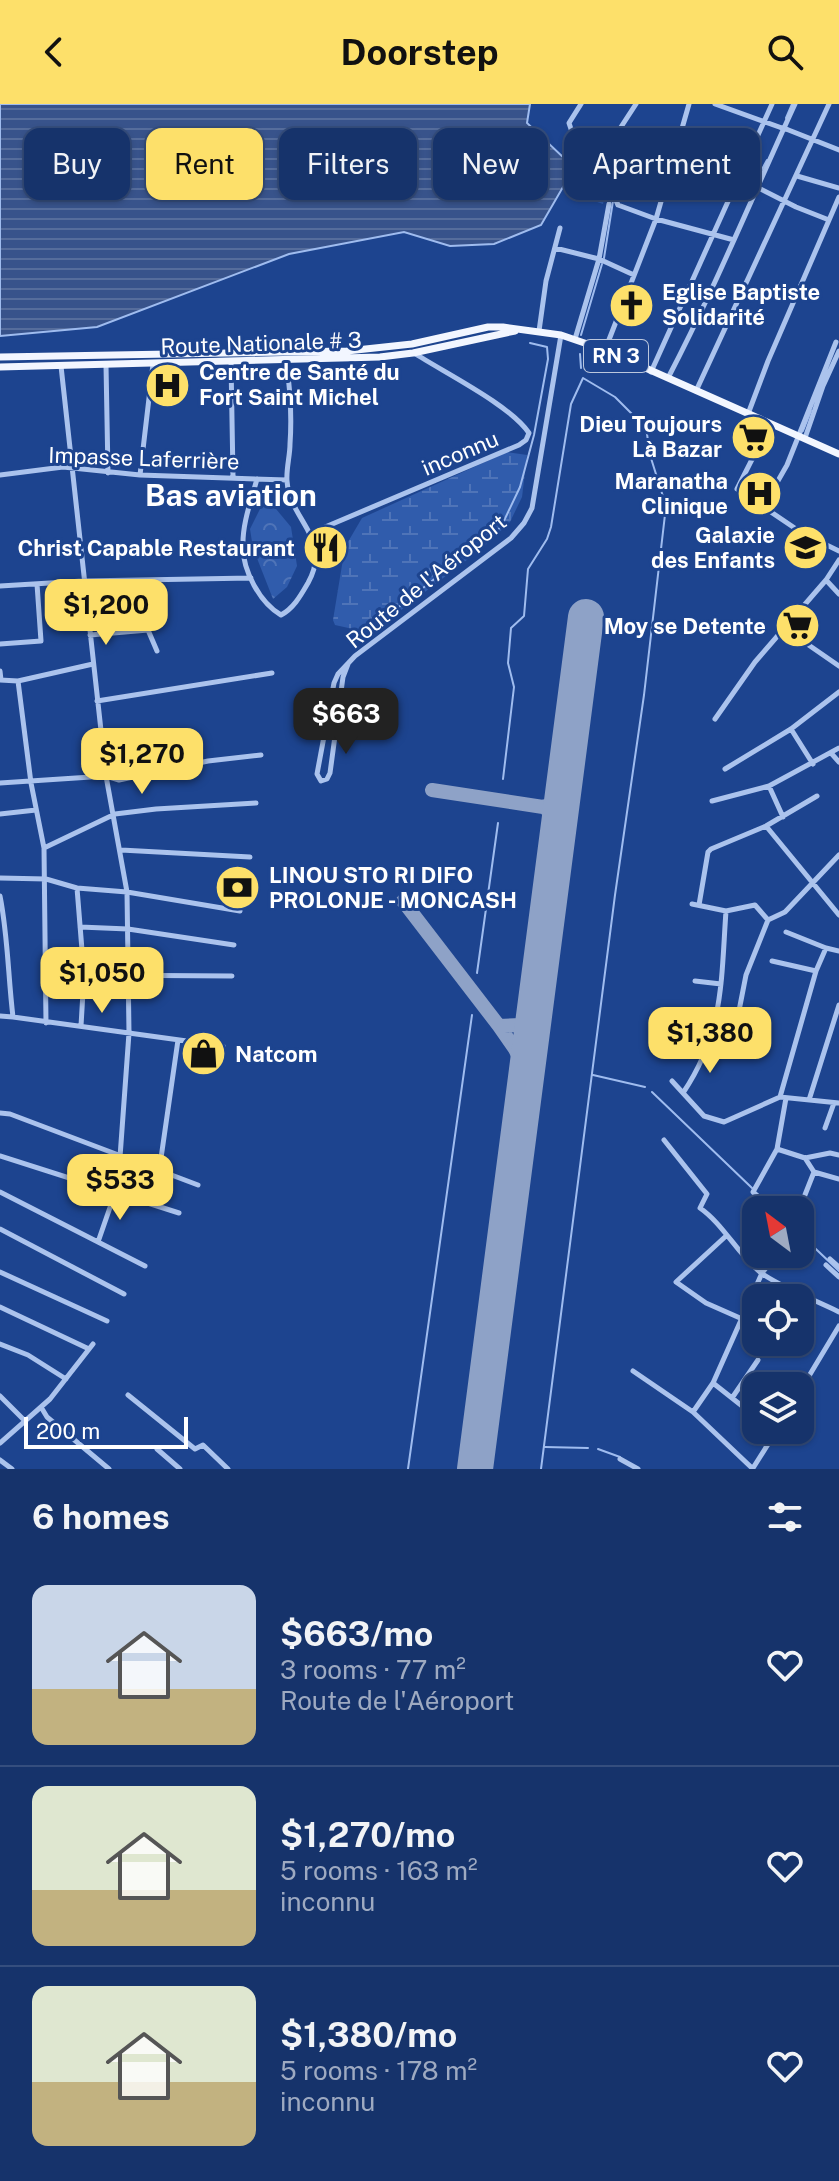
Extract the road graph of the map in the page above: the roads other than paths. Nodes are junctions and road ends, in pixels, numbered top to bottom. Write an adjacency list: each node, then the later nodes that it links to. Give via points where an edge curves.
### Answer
1 (581, 104): 9 (street)
2 (636, 104): 10 (street)
3 (688, 104): 11 (street)
4 (715, 104): 8 (street)
5 (772, 104): 8 (street)
6 (795, 104): 16 (street)
7 (829, 104): 13 (street)
8 (765, 120): 12 (street); 13 (street)
9 (571, 128)
10 (621, 128)
11 (682, 128)
12 (760, 131)
13 (813, 141): 14 (street); 15 (street)
14 (839, 150)
15 (797, 176): 18 (street); 24 (street)
16 (760, 178)
17 (760, 188): 24 (street)
18 (839, 188)
19 (839, 197): 27 (street)
20 (616, 200): 26 (street)
21 (662, 200): 26 (street)
22 (729, 200): 29 (street)
23 (750, 200): 30 (street)
24 (785, 201): 27 (street); 53 (street)
25 (609, 204): 32 (street)
26 (656, 219): 29 (street); 33 (street)
27 (829, 220): 54 (street)
28 (560, 228): 31 (street)
29 (714, 233): 30 (street); 51 (street)
30 (734, 240): 52 (street)
31 (555, 248): 32 (street); 35 (street)
32 (601, 261): 33 (street); 37 (street)
33 (634, 275): 39 (street)
34 (520, 330): 35 (main road, Route Nationale # 3 / RN 3); 41 (main road, Route Nationale # 3 / RN 3); 44 (main road, Route Nationale # 3 / RN 3, via 488,327 380,349)
35 (539, 331): 36 (main road, Route Nationale # 3 / RN 3)
36 (561, 335): 37 (main road, Route Nationale # 3 / RN 3); 81 (street, Route de l'Aéroport, via 532,508 524,523)
37 (575, 339): 39 (main road, Route Nationale # 3 / RN 3)
38 (836, 342): 56 (street)
39 (605, 350): 51 (main road, Route Nationale # 3 / RN 3)
40 (839, 351): 56 (street)
41 (413, 353): 44 (main road, Route Nationale # 3 / RN 3); 67 (street, inconnu, via 509,413 528,437)
42 (180, 354): 43 (main road, Route Nationale # 3 / RN 3); 44 (main road, Route Nationale # 3 / RN 3); 47 (main road)
43 (0, 357)
44 (286, 357): 45 (main road, Route Nationale # 3 / RN 3); 65 (street)
45 (231, 362): 47 (main road, Route Nationale # 3 / RN 3); 63 (street)
46 (153, 364): 47 (main road, Route Nationale # 3 / RN 3); 48 (main road, Route Nationale # 3 / RN 3); 62 (street)
47 (180, 364)
48 (106, 365): 49 (main road, Route Nationale # 3 / RN 3); 60 (street)
49 (61, 366): 50 (main road, Route Nationale # 3 / RN 3); 59 (street)
50 (0, 367)
51 (651, 372): 52 (main road, Route Nationale # 3 / RN 3)
52 (667, 379): 53 (main road, Route Nationale # 3 / RN 3)
53 (695, 392): 54 (main road, Route Nationale # 3 / RN 3)
54 (748, 414): 55 (main road, Route Nationale # 3 / RN 3)
55 (770, 424): 56 (main road, Route Nationale # 3 / RN 3); 66 (street, via 737,489)
56 (802, 437): 58 (main road, Route Nationale # 3 / RN 3); 66 (street)
57 (839, 443): 58 (street)
58 (837, 454)
59 (70, 468): 60 (street, Impasse Laferrière); 61 (street, Impasse Laferrière); 72 (street)
60 (108, 473): 62 (street, Impasse Laferrière)
61 (0, 475)
62 (140, 475): 63 (street, Impasse Laferrière)
63 (233, 477): 64 (street, Impasse Laferrière)
64 (257, 479): 65 (street, Impasse Laferrière); 70 (street, via 242,548)
65 (287, 480): 67 (street, via 291,502)
66 (763, 507): 68 (street)
67 (311, 533): 70 (street, via 315,569 287,612 281,615 269,608)
68 (839, 551)
69 (839, 560): 71 (street)
70 (251, 578): 72 (street)
71 (826, 580): 75 (street); 76 (street)
72 (83, 581): 73 (street); 77 (street)
73 (37, 584): 74 (street); 78 (street, via 41,641)
74 (0, 586)
75 (839, 594)
76 (784, 628): 82 (street); 89 (street)
77 (90, 635): 79 (street, via 148,630); 80 (street)
78 (0, 644)
79 (157, 651)
80 (93, 664): 86 (street); 88 (street)
81 (348, 664): 81 (street, Route de l'Aéroport, via 334,683 317,774 321,781 329,777)
82 (839, 666)
83 (0, 671): 85 (street)
84 (272, 673): 88 (street)
85 (0, 680): 86 (street)
86 (18, 681): 99 (street)
87 (839, 692): 90 (street)
88 (97, 701): 97 (street)
89 (715, 719)
90 (791, 729): 95 (street); 96 (street)
91 (839, 748): 92 (street)
92 (831, 753): 94 (street); 95 (street)
93 (261, 755): 97 (street, via 119,780)
94 (839, 762)
95 (813, 764): 100 (street)
96 (725, 769)
97 (106, 776): 99 (street); 106 (street)
98 (0, 783): 99 (street)
99 (31, 783): 104 (street)
100 (769, 786): 102 (street); 107 (street)
101 (817, 796): 107 (street)
102 (712, 801)
103 (256, 803): 106 (street)
104 (36, 810): 105 (street); 109 (street)
105 (0, 814)
106 (115, 814): 109 (street); 110 (street)
107 (783, 817): 108 (street)
108 (766, 826): 115 (street); 120 (street, via 708,852 696,904)
109 (44, 848): 114 (street)
110 (121, 850): 112 (street); 117 (street)
111 (839, 855): 115 (street)
112 (250, 857)
113 (0, 878): 114 (street)
114 (46, 879): 116 (street); 140 (street)
115 (811, 883): 121 (street); 122 (street, via 785,912)
116 (77, 888): 117 (street); 123 (street)
117 (127, 892): 119 (street); 124 (street)
118 (0, 896): 139 (street)
119 (240, 911)
120 (726, 911): 122 (street, via 755,905); 135 (street)
121 (838, 912)
122 (768, 920): 137 (street, via 746,975 737,1021)
123 (80, 927): 124 (street); 131 (street)
124 (128, 929): 126 (street); 132 (street)
125 (786, 932): 127 (street)
126 (234, 945)
127 (826, 948): 128 (street); 130 (street)
128 (839, 951)
129 (772, 961): 130 (street)
130 (816, 971): 147 (street)
131 (84, 975): 132 (street); 141 (street)
132 (128, 975): 133 (street); 142 (street)
133 (232, 976)
134 (695, 981): 135 (street)
135 (721, 984): 137 (street)
136 (839, 1005): 148 (street)
137 (718, 1014): 146 (street, via 711,1041)
138 (0, 1016): 139 (street)
139 (13, 1017): 140 (street)
140 (49, 1023): 141 (street)
141 (81, 1026): 142 (street)
142 (129, 1033): 143 (street); 156 (street)
143 (178, 1040): 144 (street); 158 (street)
144 (223, 1046)
145 (672, 1081): 146 (street)
146 (683, 1093): 147 (street, via 704,1116 724,1122)
147 (783, 1098): 148 (street); 153 (street)
148 (809, 1100): 149 (street)
149 (837, 1103): 151 (street)
150 (0, 1113): 156 (street)
151 (825, 1128)
152 (664, 1140): 168 (street, via 707,1194 700,1208)
153 (777, 1149): 157 (street); 164 (street, via 753,1192)
154 (839, 1155): 157 (street)
155 (0, 1156): 163 (street)
156 (120, 1157): 158 (street)
157 (805, 1158): 159 (street)
158 (159, 1172): 161 (street)
159 (814, 1172): 160 (street); 165 (street)
160 (839, 1179)
161 (198, 1185)
162 (0, 1192): 169 (street)
163 (115, 1193): 166 (street); 169 (street)
164 (758, 1196)
165 (805, 1196)
166 (179, 1213)
167 (0, 1229): 176 (street)
168 (726, 1236): 174 (street); 179 (street, via 676,1282)
169 (98, 1242): 170 (street)
170 (145, 1266)
171 (839, 1267): 175 (street, via 828,1262)
172 (766, 1268): 174 (street)
173 (0, 1272): 180 (street)
174 (762, 1273): 178 (street); 179 (street)
175 (839, 1277)
176 (124, 1294)
177 (0, 1307): 186 (street, via 91,1346)
178 (839, 1312)
179 (740, 1318): 187 (street)
180 (107, 1321)
181 (839, 1327): 185 (street)
182 (0, 1344): 186 (street)
183 (758, 1360): 190 (street)
184 (633, 1371): 193 (street)
185 (812, 1372)
186 (66, 1379): 192 (street)
187 (713, 1383): 190 (street); 193 (street)
188 (128, 1395): 203 (street, via 195,1449 203,1445)
189 (0, 1396): 194 (street)
190 (732, 1398): 191 (street)
191 (742, 1406)
192 (41, 1407): 194 (street); 201 (street)
193 (693, 1412): 205 (street)
194 (25, 1421): 195 (street)
195 (0, 1443)
196 (767, 1444): 205 (street)
197 (157, 1449): 202 (street)
198 (620, 1459): 204 (street)
199 (0, 1460): 200 (street)
200 (12, 1469)
201 (109, 1469)
202 (180, 1469)
203 (228, 1469)
204 (638, 1469)
205 (752, 1469)

